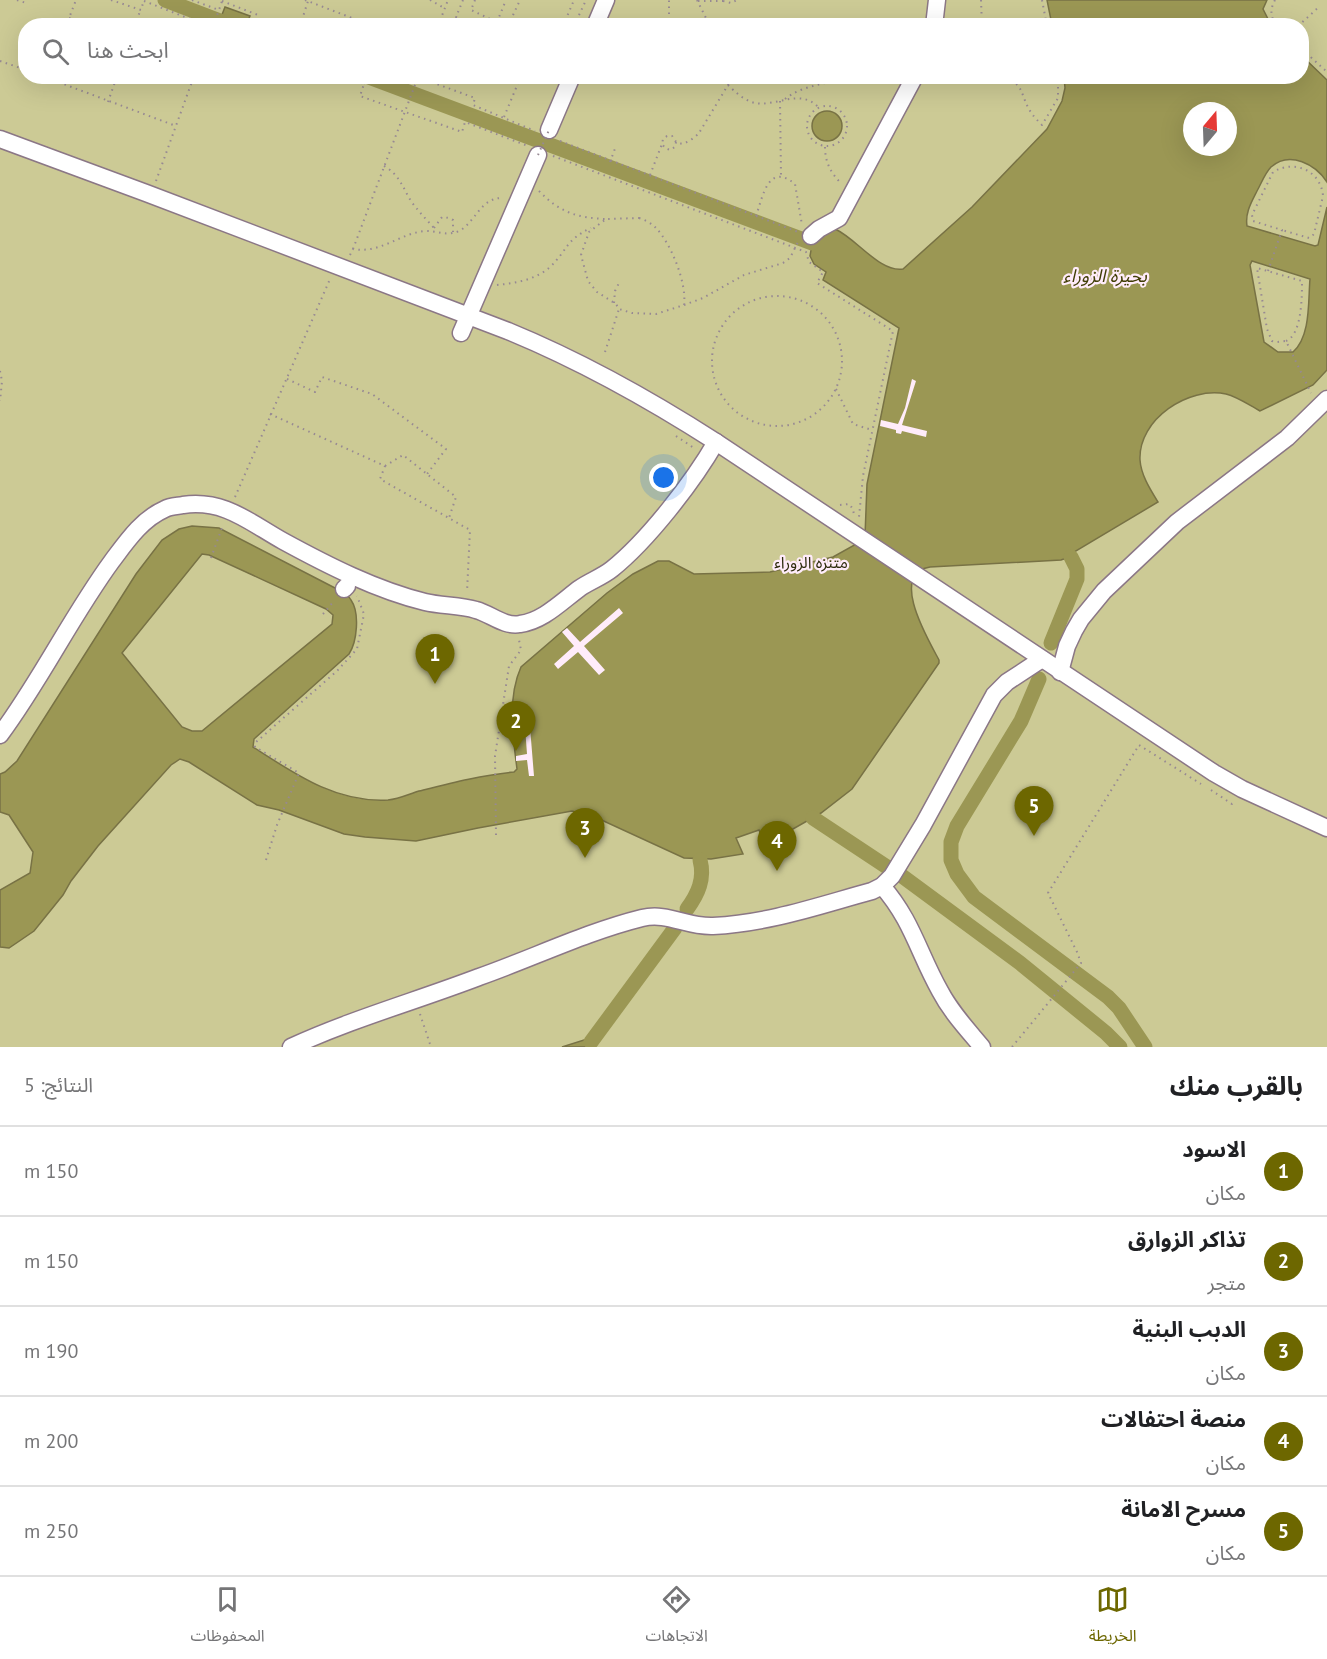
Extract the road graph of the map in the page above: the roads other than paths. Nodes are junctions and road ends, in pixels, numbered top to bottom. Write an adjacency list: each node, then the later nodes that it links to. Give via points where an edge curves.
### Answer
1 (606, 0): 3 (street)
2 (937, 0): 4 (street)
3 (598, 18)
4 (935, 18)
5 (569, 84): 7 (street)
6 (911, 84): 10 (street, via 839,218)
7 (547, 134)
8 (0, 139): 11 (street)
9 (540, 152): 11 (street)
10 (811, 236)
11 (467, 317): 12 (street); 14 (street, via 546,346 602,374)
12 (460, 333)
13 (1327, 399): 16 (street, via 1287,438 1177,522 1104,591 1078,625)
14 (716, 442): 15 (street); 17 (street, via 677,498 611,570 537,619 516,625 466,607 426,602 375,585 304,553 255,523 207,503 166,508 132,535 80,607)
15 (1042, 659): 16 (street); 19 (street, via 994,695 923,825)
16 (1060, 672): 18 (street, via 1214,773)
17 (0, 735)
18 (1327, 828)
19 (882, 886): 20 (street, via 798,914 735,925 685,924 668,916 643,918 329,1029); 21 (street, via 904,915 952,1011)
20 (291, 1047)
21 (982, 1047)

